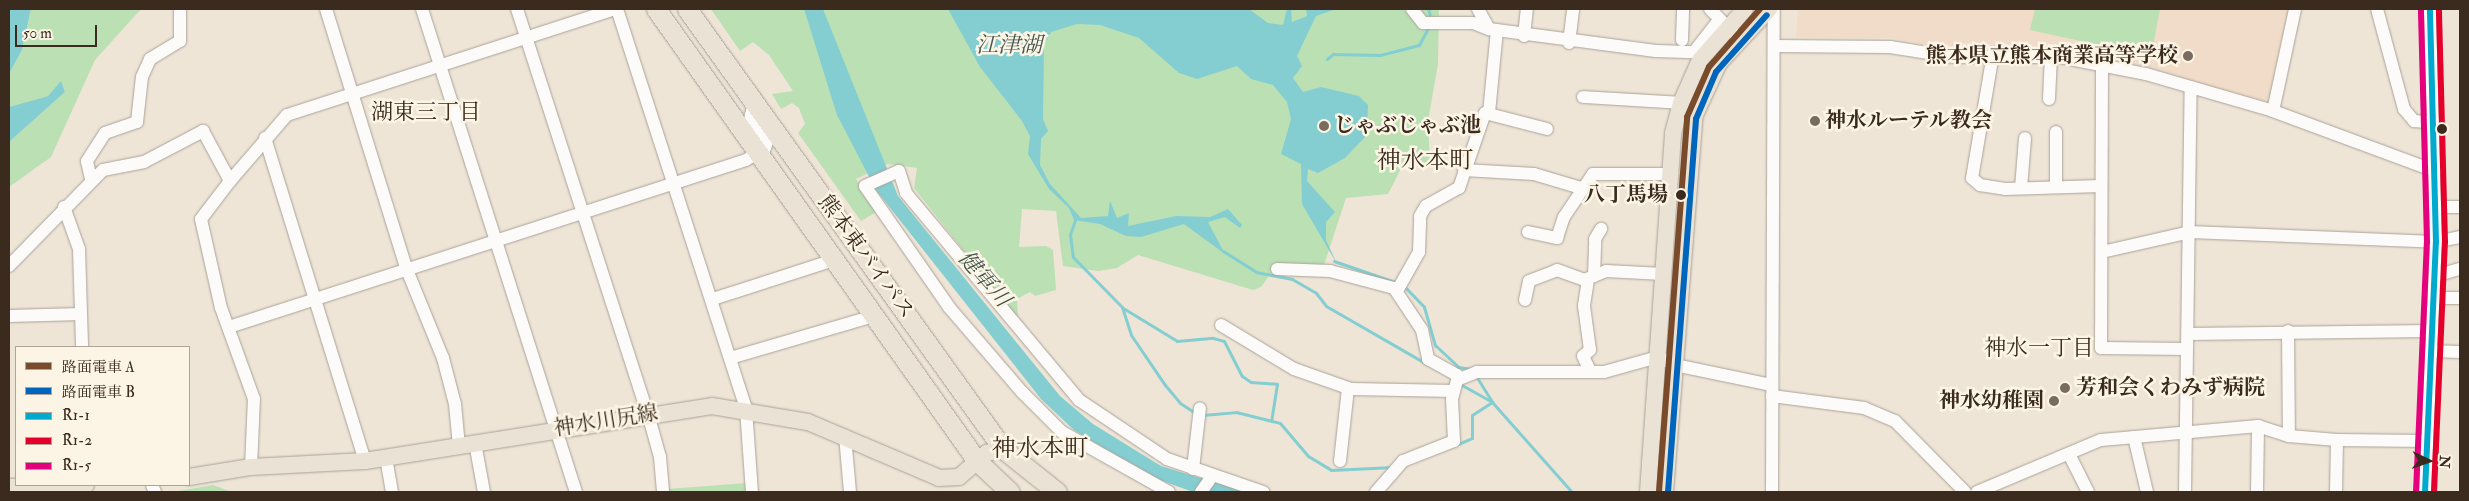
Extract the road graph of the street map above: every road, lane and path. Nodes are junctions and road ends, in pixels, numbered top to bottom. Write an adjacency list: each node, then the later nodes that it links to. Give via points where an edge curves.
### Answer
1 (180, 9): 49 (street, via 180,41 150,59 142,77 137,122 105,133 87,161)
2 (326, 9): 33 (street)
3 (422, 9): 30 (street)
4 (517, 9): 23 (street)
5 (617, 9): 23 (street); 51 (street)
6 (656, 9): 45 (highway, 熊本東バイパス)
7 (687, 9): 36 (highway, 熊本東バイパス)
8 (1412, 9): 21 (street, via 1423,22 1473,23)
9 (1478, 9): 21 (street)
10 (1527, 9): 22 (street)
11 (1573, 9): 26 (street)
12 (1684, 9): 24 (street)
13 (1710, 9): 20 (street)
14 (1745, 9): 20 (main road)
15 (1769, 9): 25 (main road)
16 (1774, 9): 27 (street)
17 (2295, 9): 38 (street)
18 (2376, 9): 40 (street, via 2404,109 2414,121)
19 (2430, 9): 40 (street)
20 (1723, 24): 25 (street); 26 (street, via 1694,52); 37 (main road, via 1700,60)
21 (1493, 29): 22 (street); 39 (street)
22 (1524, 36): 26 (street)
23 (527, 38): 30 (street); 59 (street)
24 (1682, 40)
25 (1740, 40): 95 (main road, via 1713,73 1692,129)
26 (1570, 43)
27 (1774, 46): 28 (street, via 1890,46 1954,57); 99 (street)
28 (1993, 54): 29 (street); 55 (street, via 1972,178 1980,185)
29 (2051, 56): 31 (street); 35 (street)
30 (440, 66): 33 (street); 64 (street)
31 (2102, 66): 32 (street); 52 (street)
32 (2191, 87): 38 (street); 62 (street)
33 (350, 95): 43 (street, via 287,115); 71 (street)
34 (1583, 97): 37 (street)
35 (2049, 99)
36 (754, 102): 45 (street, via 751,116 766,142); 113 (highway, 熊本東バイパス)
37 (1681, 103): 48 (main road)
38 (2273, 112): 47 (street)
39 (1489, 113): 41 (street); 46 (street, via 1478,123)
40 (2435, 123): 47 (street)
41 (1547, 128)
42 (2056, 132): 53 (street)
43 (265, 138): 50 (street); 76 (street)
44 (2025, 138): 55 (street)
45 (758, 154): 51 (street); 67 (highway, 熊本東バイパス)
46 (1464, 170): 54 (street, via 1534,174); 75 (street, via 1455,193 1434,200 1420,216 1417,258)
47 (2435, 171): 57 (street)
48 (1670, 174): 54 (street, via 1598,173); 72 (main road)
49 (91, 180): 50 (street, via 103,170 144,162 203,131); 56 (street)
50 (230, 181): 85 (street, via 201,219)
51 (674, 183): 59 (street); 79 (street)
52 (2101, 186): 53 (street); 66 (street)
53 (2056, 187): 55 (street)
54 (1581, 188): 61 (street, via 1557,238)
55 (2021, 188)
56 (64, 207): 68 (street); 81 (street, via 79,249)
57 (2436, 207): 58 (street); 65 (street)
58 (2460, 207)
59 (582, 213): 64 (street); 102 (street)
60 (1601, 230): 74 (street, via 1595,239)
61 (1528, 232)
62 (2190, 232): 65 (street); 66 (street); 88 (street)
63 (2460, 237): 65 (street)
64 (496, 242): 71 (street); 104 (street)
65 (2436, 242): 73 (street)
66 (2102, 252): 90 (street, via 2102,348)
67 (834, 260): 79 (street); 83 (highway, 熊本東バイパス)
68 (9, 266)
69 (1276, 269): 75 (street, via 1330,271)
70 (2460, 269): 73 (street)
71 (407, 270): 76 (street); 112 (street, via 443,358 455,404)
72 (1663, 274): 74 (street, via 1606,272); 93 (main road)
73 (2434, 276): 77 (street)
74 (1591, 278): 80 (street, via 1557,270 1529,281); 96 (street, via 1584,315 1590,350 1583,356)
75 (1397, 291): 97 (street, via 1422,330 1428,358 1457,375)
76 (317, 298): 85 (street); 118 (street)
77 (2434, 298): 78 (street); 87 (street)
78 (2460, 298)
79 (713, 299): 94 (street)
80 (1525, 300)
81 (81, 314): 82 (street); 89 (street)
82 (9, 316)
83 (874, 316): 94 (street); 116 (highway, 熊本東バイパス)
84 (1220, 325): 98 (street, via 1294,369)
85 (229, 327): 119 (street, via 254,399)
86 (2288, 331): 87 (street); 88 (street); 107 (street)
87 (2432, 331): 91 (street)
88 (2188, 334): 90 (street)
89 (82, 346)
90 (2186, 349): 105 (street)
91 (2431, 352): 92 (street); 110 (street)
92 (2460, 352)
93 (1658, 357): 95 (street); 96 (street, via 1604,372); 139 (main road)
94 (730, 358): 101 (street)
95 (1675, 365): 99 (street); 140 (main road)
96 (1590, 371): 97 (street, via 1477,372)
97 (1456, 386): 98 (street); 138 (street, via 1454,441 1403,461)
98 (1348, 388): 117 (street)
99 (1772, 390): 141 (street); 142 (street, via 1864,408 1895,421)
100 (1200, 408): 120 (street)
101 (746, 409): 102 (main road, 神水川尻線, via 712,406); 106 (main road, 神水川尻線, via 801,420); 130 (street)
102 (648, 414): 104 (main road, 神水川尻線); 129 (street, via 660,457)
103 (2258, 426): 105 (street); 107 (street); 147 (street)
104 (556, 429): 111 (main road, 神水川尻線); 128 (street)
105 (2186, 434): 108 (street); 146 (street)
106 (845, 436): 121 (main road, 神水川尻線); 131 (street)
107 (2289, 436): 109 (street)
108 (2134, 437): 114 (street, via 2102,440); 145 (street)
109 (2337, 440): 110 (street); 148 (street)
110 (2428, 441): 149 (street)
111 (475, 443): 112 (main road, 神水川尻線); 127 (street)
112 (459, 446): 115 (main road, 神水川尻線)
113 (1003, 449): 116 (main road, 神水川尻線); 134 (highway, 熊本東バイパス)
114 (2069, 454): 143 (street); 144 (street)
115 (386, 458): 118 (main road, 神水川尻線); 126 (street)
116 (977, 461): 121 (main road, 神水川尻線, via 950,480); 133 (highway, 熊本東バイパス)
117 (1340, 461)
118 (365, 462): 119 (main road, 神水川尻線)
119 (251, 467): 123 (main road, 神水川尻線)
120 (1193, 469): 122 (street); 135 (street, via 1167,459 1079,400 906,193 899,171 865,186 949,307 1022,392 1062,432)
121 (922, 474): 132 (main road)
122 (1212, 476): 136 (street); 137 (street)
123 (190, 477)
124 (48, 486): 125 (main road)
125 (9, 487)
126 (392, 492)
127 (484, 492)
128 (576, 492)
129 (662, 492)
130 (752, 492)
131 (850, 492)
132 (958, 492)
133 (1010, 492)
134 (1057, 492)
135 (1169, 492)
136 (1201, 492)
137 (1263, 492)
138 (1376, 492)
139 (1648, 492)
140 (1665, 492)
141 (1772, 492)
142 (1965, 492)
143 (1977, 492)
144 (2088, 492)
145 (2147, 492)
146 (2185, 492)
147 (2257, 492)
148 (2336, 492)
149 (2425, 492)

